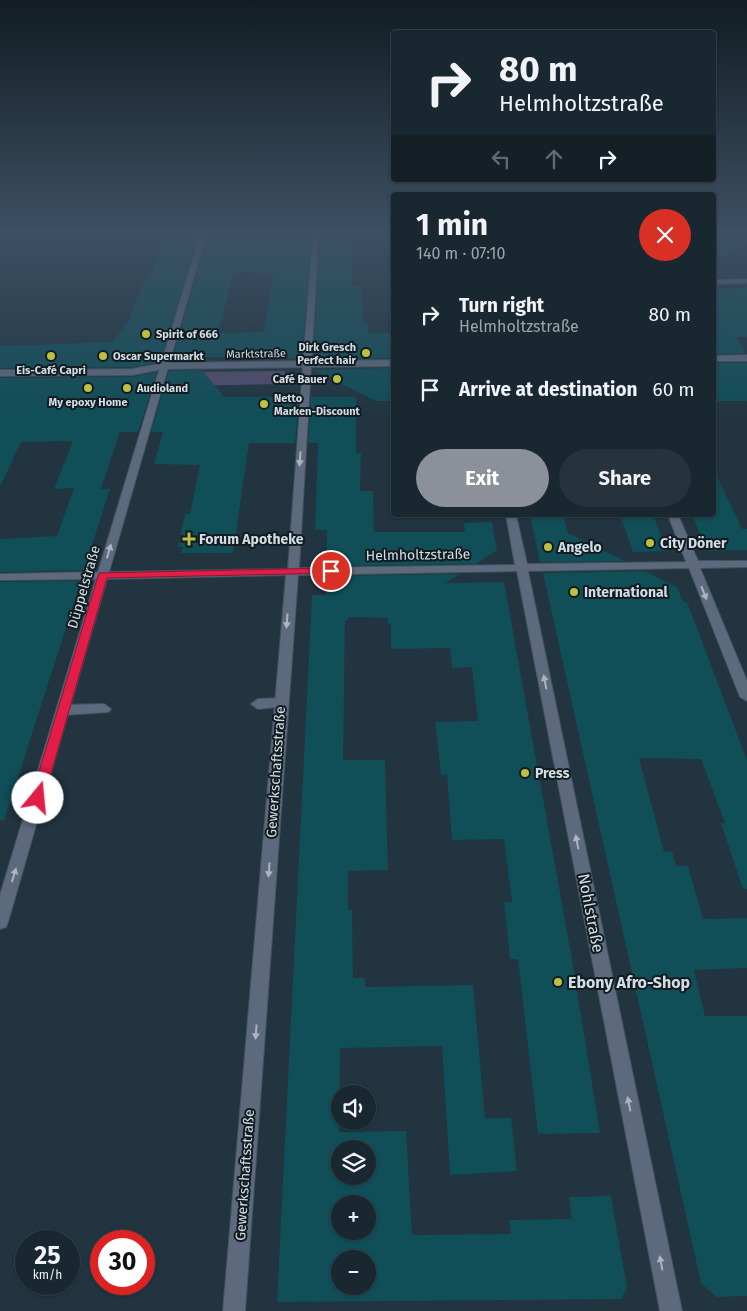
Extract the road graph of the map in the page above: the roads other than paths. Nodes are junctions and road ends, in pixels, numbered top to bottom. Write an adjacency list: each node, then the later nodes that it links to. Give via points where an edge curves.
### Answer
1 (185, 293): 7 (street, Düppelstraße)
2 (312, 293): 6 (street, Gewerkschaftsstraße)
3 (747, 358): 4 (street)
4 (716, 359)
5 (391, 363): 6 (street, Marktstraße)
6 (307, 364): 7 (street, Marktstraße); 14 (street, Gewerkschaftsstraße, one-way to 14)
7 (163, 366): 8 (street, Marktstraße, via 132,372); 15 (street, Düppelstraße, one-way to 7)
8 (0, 373)
9 (511, 517): 13 (street, Nohlstraße)
10 (674, 517): 12 (street)
11 (747, 564): 12 (street, Helmholtzstraße)
12 (693, 565): 13 (street, Helmholtzstraße); 17 (street, one-way to 17)
13 (522, 568): 14 (street, Helmholtzstraße); 24 (street, Nohlstraße, one-way to 13)
14 (293, 572): 15 (street, Helmholtzstraße); 18 (street, Gewerkschaftsstraße, one-way to 18)
15 (103, 575): 16 (street, Helmholtzstraße); 21 (street, Düppelstraße)
16 (0, 577)
17 (747, 697)
18 (282, 703): 19 (street); 23 (street, Gewerkschaftsstraße, one-way to 23)
19 (258, 704)
20 (104, 709): 21 (street)
21 (64, 710): 22 (street, Düppelstraße, one-way to 21)
22 (0, 922)
23 (234, 1311)
24 (671, 1311)

